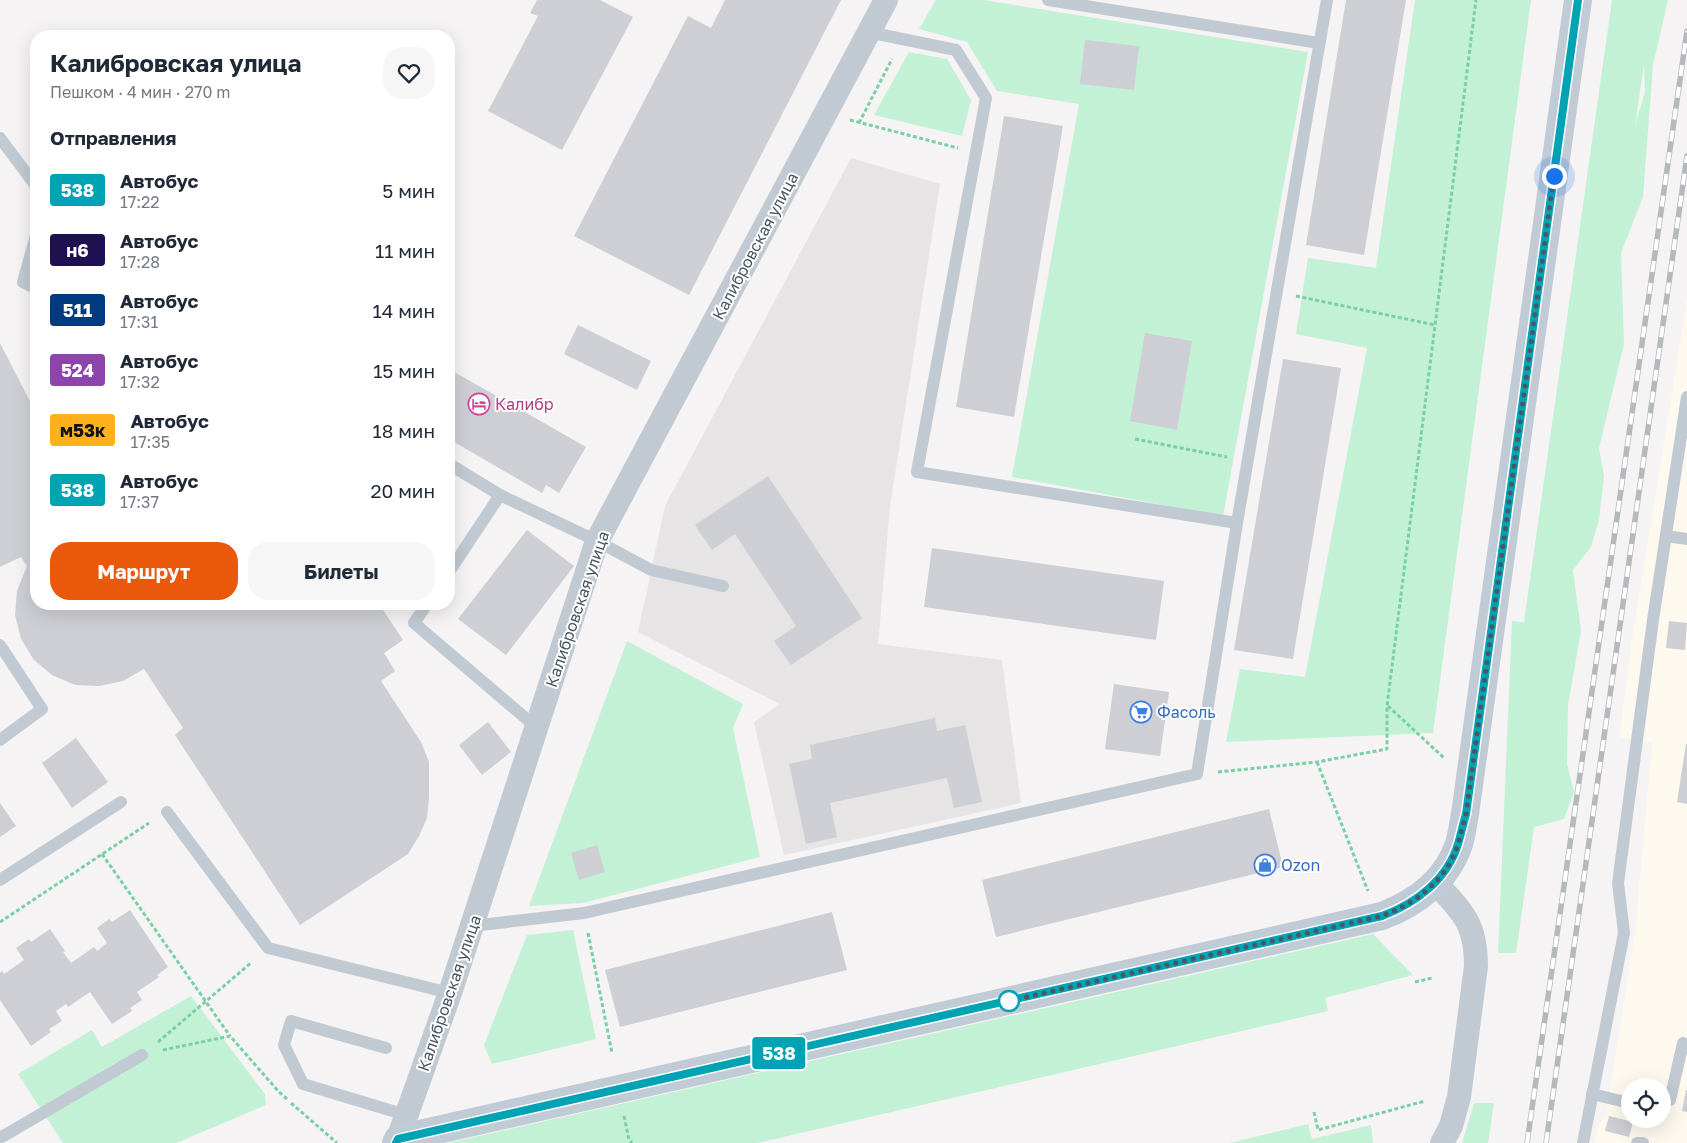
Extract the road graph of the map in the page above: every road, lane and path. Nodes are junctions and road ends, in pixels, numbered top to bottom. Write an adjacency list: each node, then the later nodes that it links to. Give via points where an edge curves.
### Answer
1 (886, 0): 6 (street, Калибровская улица)
2 (1048, 0): 8 (lane)
3 (1327, 0): 8 (lane)
4 (1476, 0): 17 (path)
5 (1578, 0): 36 (street)
6 (868, 32): 7 (lane); 9 (street, Калибровская улица)
7 (902, 39): 10 (path); 12 (lane, via 956,50 986,98)
8 (1319, 43): 16 (lane)
9 (825, 114): 10 (path); 26 (street, Калибровская улица)
10 (859, 123): 12 (path)
11 (0, 138): 13 (lane)
12 (976, 152): 23 (lane, via 917,472)
13 (30, 178)
14 (30, 256): 15 (lane, via 23,282)
15 (30, 286)
16 (1276, 292): 17 (path); 20 (lane)
17 (1435, 325): 31 (path)
18 (1687, 396): 24 (lane)
19 (1135, 439): 20 (path)
20 (1248, 461): 23 (lane)
21 (455, 468): 22 (lane)
22 (500, 495): 26 (lane); 27 (lane)
23 (1237, 523): 35 (lane)
24 (1666, 536): 25 (lane); 56 (lane, via 1618,883 1624,933)
25 (1687, 539)
26 (597, 541): 28 (lane, via 651,570); 32 (street, Калибровская улица)
27 (455, 563)
28 (723, 586)
29 (423, 610): 32 (lane, via 414,623)
30 (0, 645): 33 (lane, via 42,709)
31 (1387, 706): 34 (path, via 1387,749); 36 (path)
32 (536, 727): 45 (street, Калибровская улица)
33 (0, 740)
34 (1318, 762): 35 (path); 42 (path)
35 (1197, 774): 43 (lane)
36 (1470, 781): 41 (street, via 1458,845 1449,866)
37 (121, 802): 40 (lane)
38 (166, 812): 39 (path); 46 (lane)
39 (102, 854): 44 (path); 50 (path)
40 (0, 880)
41 (1436, 883): 62 (street, via 1415,900 1382,916); 66 (street, via 1469,923 1476,944 1476,966 1458,1097 1451,1126)
42 (1368, 892)
43 (584, 913): 45 (lane); 54 (path)
44 (0, 922)
45 (472, 926): 49 (street, Калибровская улица)
46 (268, 948): 49 (lane); 50 (path)
47 (1432, 978): 48 (path)
48 (1415, 982)
49 (450, 993): 62 (street, Калибровская улица)
50 (206, 1003): 51 (path); 55 (path)
51 (230, 1036): 55 (path); 64 (path, via 279,1092)
52 (1683, 1043): 57 (lane)
53 (386, 1048): 62 (lane, via 291,1021 284,1045 303,1084)
54 (612, 1053)
55 (142, 1055): 63 (lane)
56 (1592, 1094): 59 (lane); 67 (lane)
57 (1671, 1096)
58 (1425, 1101): 60 (path, via 1318,1130)
59 (1621, 1101)
60 (1314, 1112)
61 (623, 1113): 65 (path)
62 (400, 1133)
63 (0, 1138)
64 (337, 1143)
65 (632, 1143)
66 (1442, 1143)
67 (1583, 1143)
68 (1637, 1143): 69 (lane)
69 (1643, 1143)

